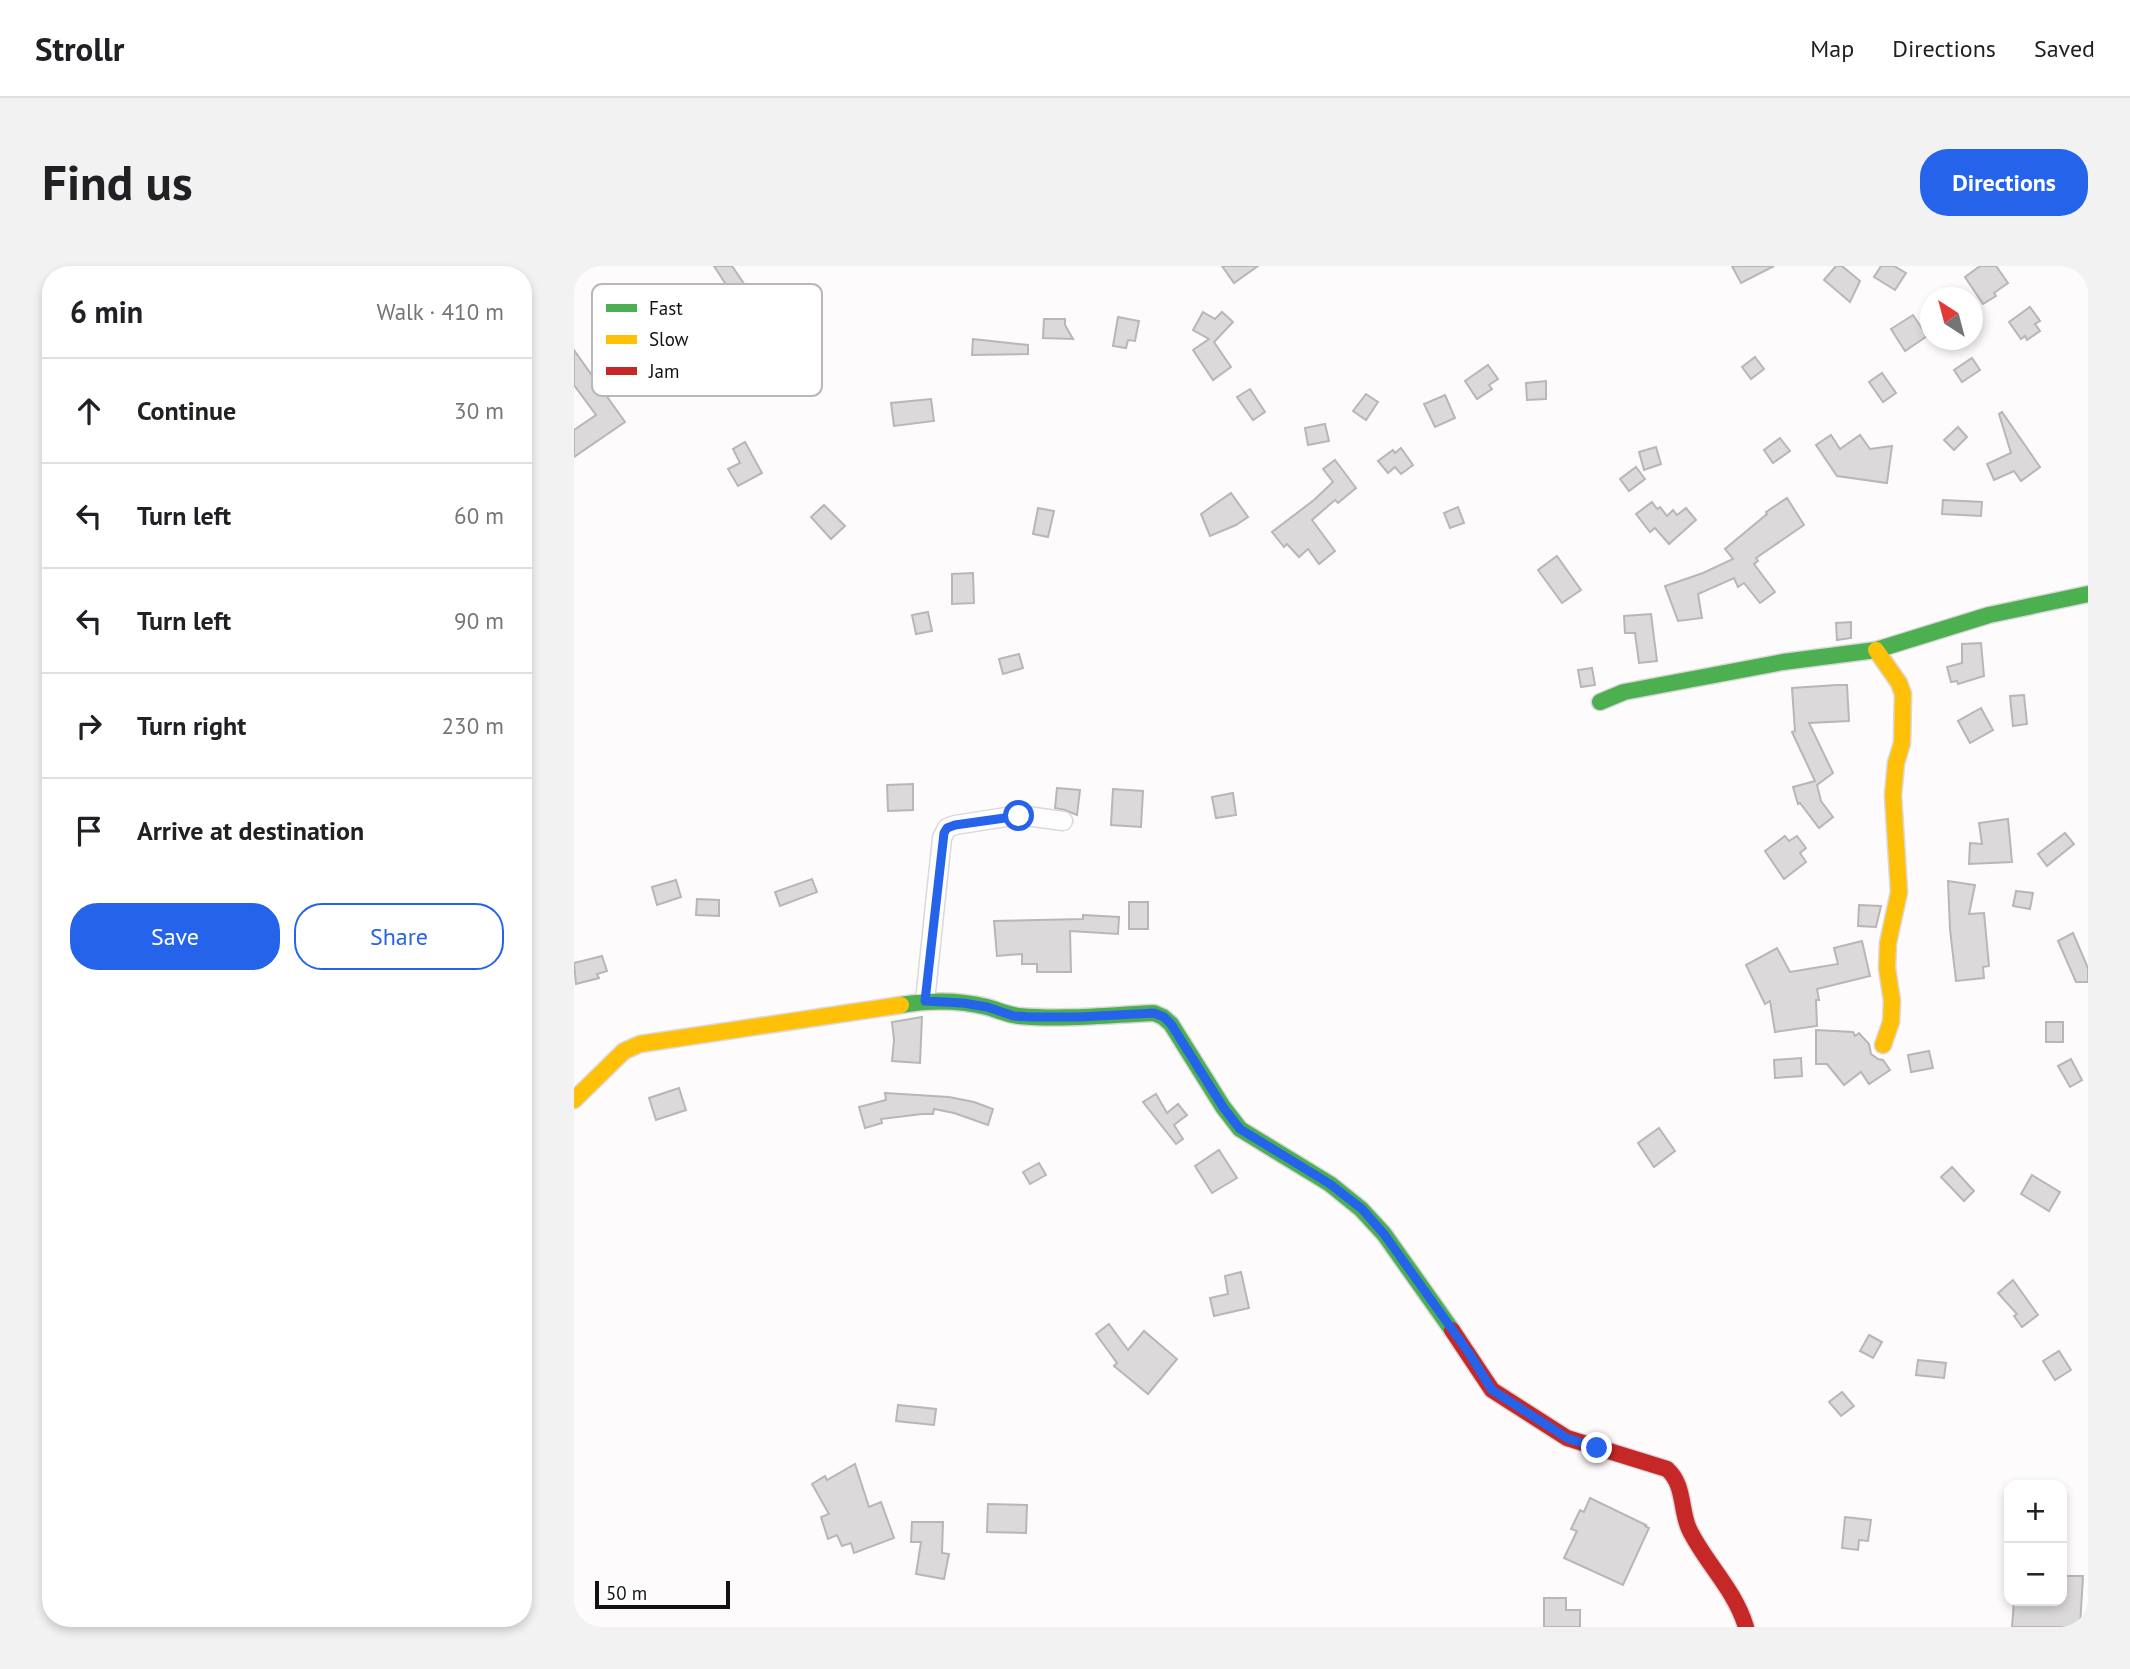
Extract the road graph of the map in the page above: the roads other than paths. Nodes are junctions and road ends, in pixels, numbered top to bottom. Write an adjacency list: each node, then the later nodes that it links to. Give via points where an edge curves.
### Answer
1 (2088, 594): 2 (street, via 1989,615)
2 (1876, 650): 3 (street, via 1783,662 1624,692); 6 (street, via 1903,694 1892,819 1899,892 1888,943 1891,1022)
3 (1600, 702)
4 (1063, 821): 5 (street, via 1019,816 947,828 942,838)
5 (925, 1001): 7 (street, via 640,1044 624,1051); 8 (street, via 987,1007 1014,1016 1154,1013 1164,1017 1240,1129 1330,1184 1384,1234 1492,1390 1567,1438 1674,1473 1689,1527 1729,1585)
6 (1883, 1045)
7 (574, 1100)
8 (1746, 1627)

